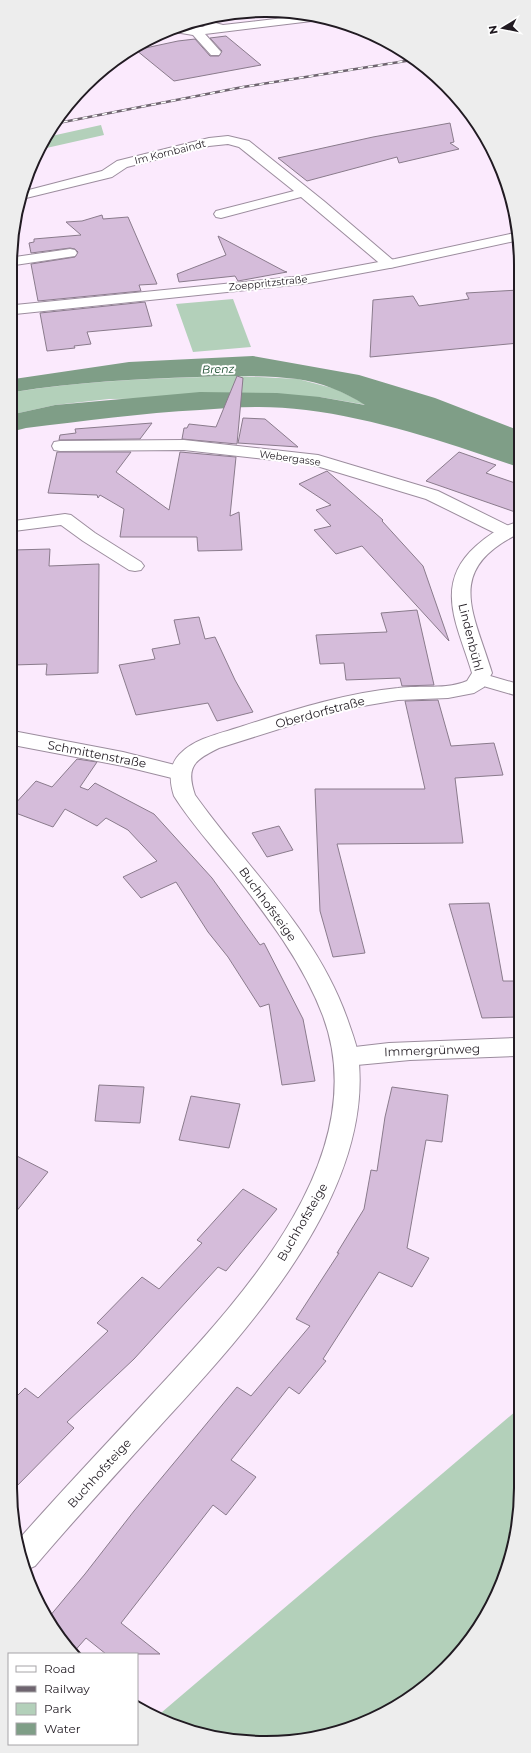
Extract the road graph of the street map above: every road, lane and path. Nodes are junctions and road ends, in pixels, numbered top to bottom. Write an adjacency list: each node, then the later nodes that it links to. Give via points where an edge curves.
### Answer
1 (300, 19): 2 (street, via 222,29)
2 (198, 27): 3 (street)
3 (215, 52)
4 (304, 192): 5 (street, Im Kornbaindt, via 244,144 228,140 209,142 122,164 108,174); 6 (street); 10 (street, Im Kornbaindt)
5 (27, 194)
6 (221, 214)
7 (512, 237): 10 (street, Zoeppritzstraße)
8 (70, 253): 9 (street)
9 (17, 261)
10 (389, 264): 11 (street, Zoeppritzstraße, via 303,280)
11 (17, 310)
12 (60, 446): 14 (street, Webergasse, via 184,445 312,459 432,495)
13 (17, 526): 15 (street, via 66,519)
14 (512, 529): 16 (street, Lindenbühl, via 492,540 472,559 462,584 460,596 481,668)
15 (135, 566)
16 (480, 679): 17 (street); 19 (street, Oberdorfstraße, via 468,688 384,696 340,704 212,743 188,757)
17 (514, 689)
18 (17, 739): 19 (street, Schmittenstraße, via 116,757)
19 (180, 773): 21 (street, Buchhofsteige, via 180,784 192,805 282,922 312,968 334,1015)
20 (514, 1047): 21 (street, Immergrünweg, via 400,1050)
21 (346, 1057): 22 (street, Buchhofsteige, via 347,1102 338,1149 327,1180 293,1242 203,1359)
22 (26, 1554)

